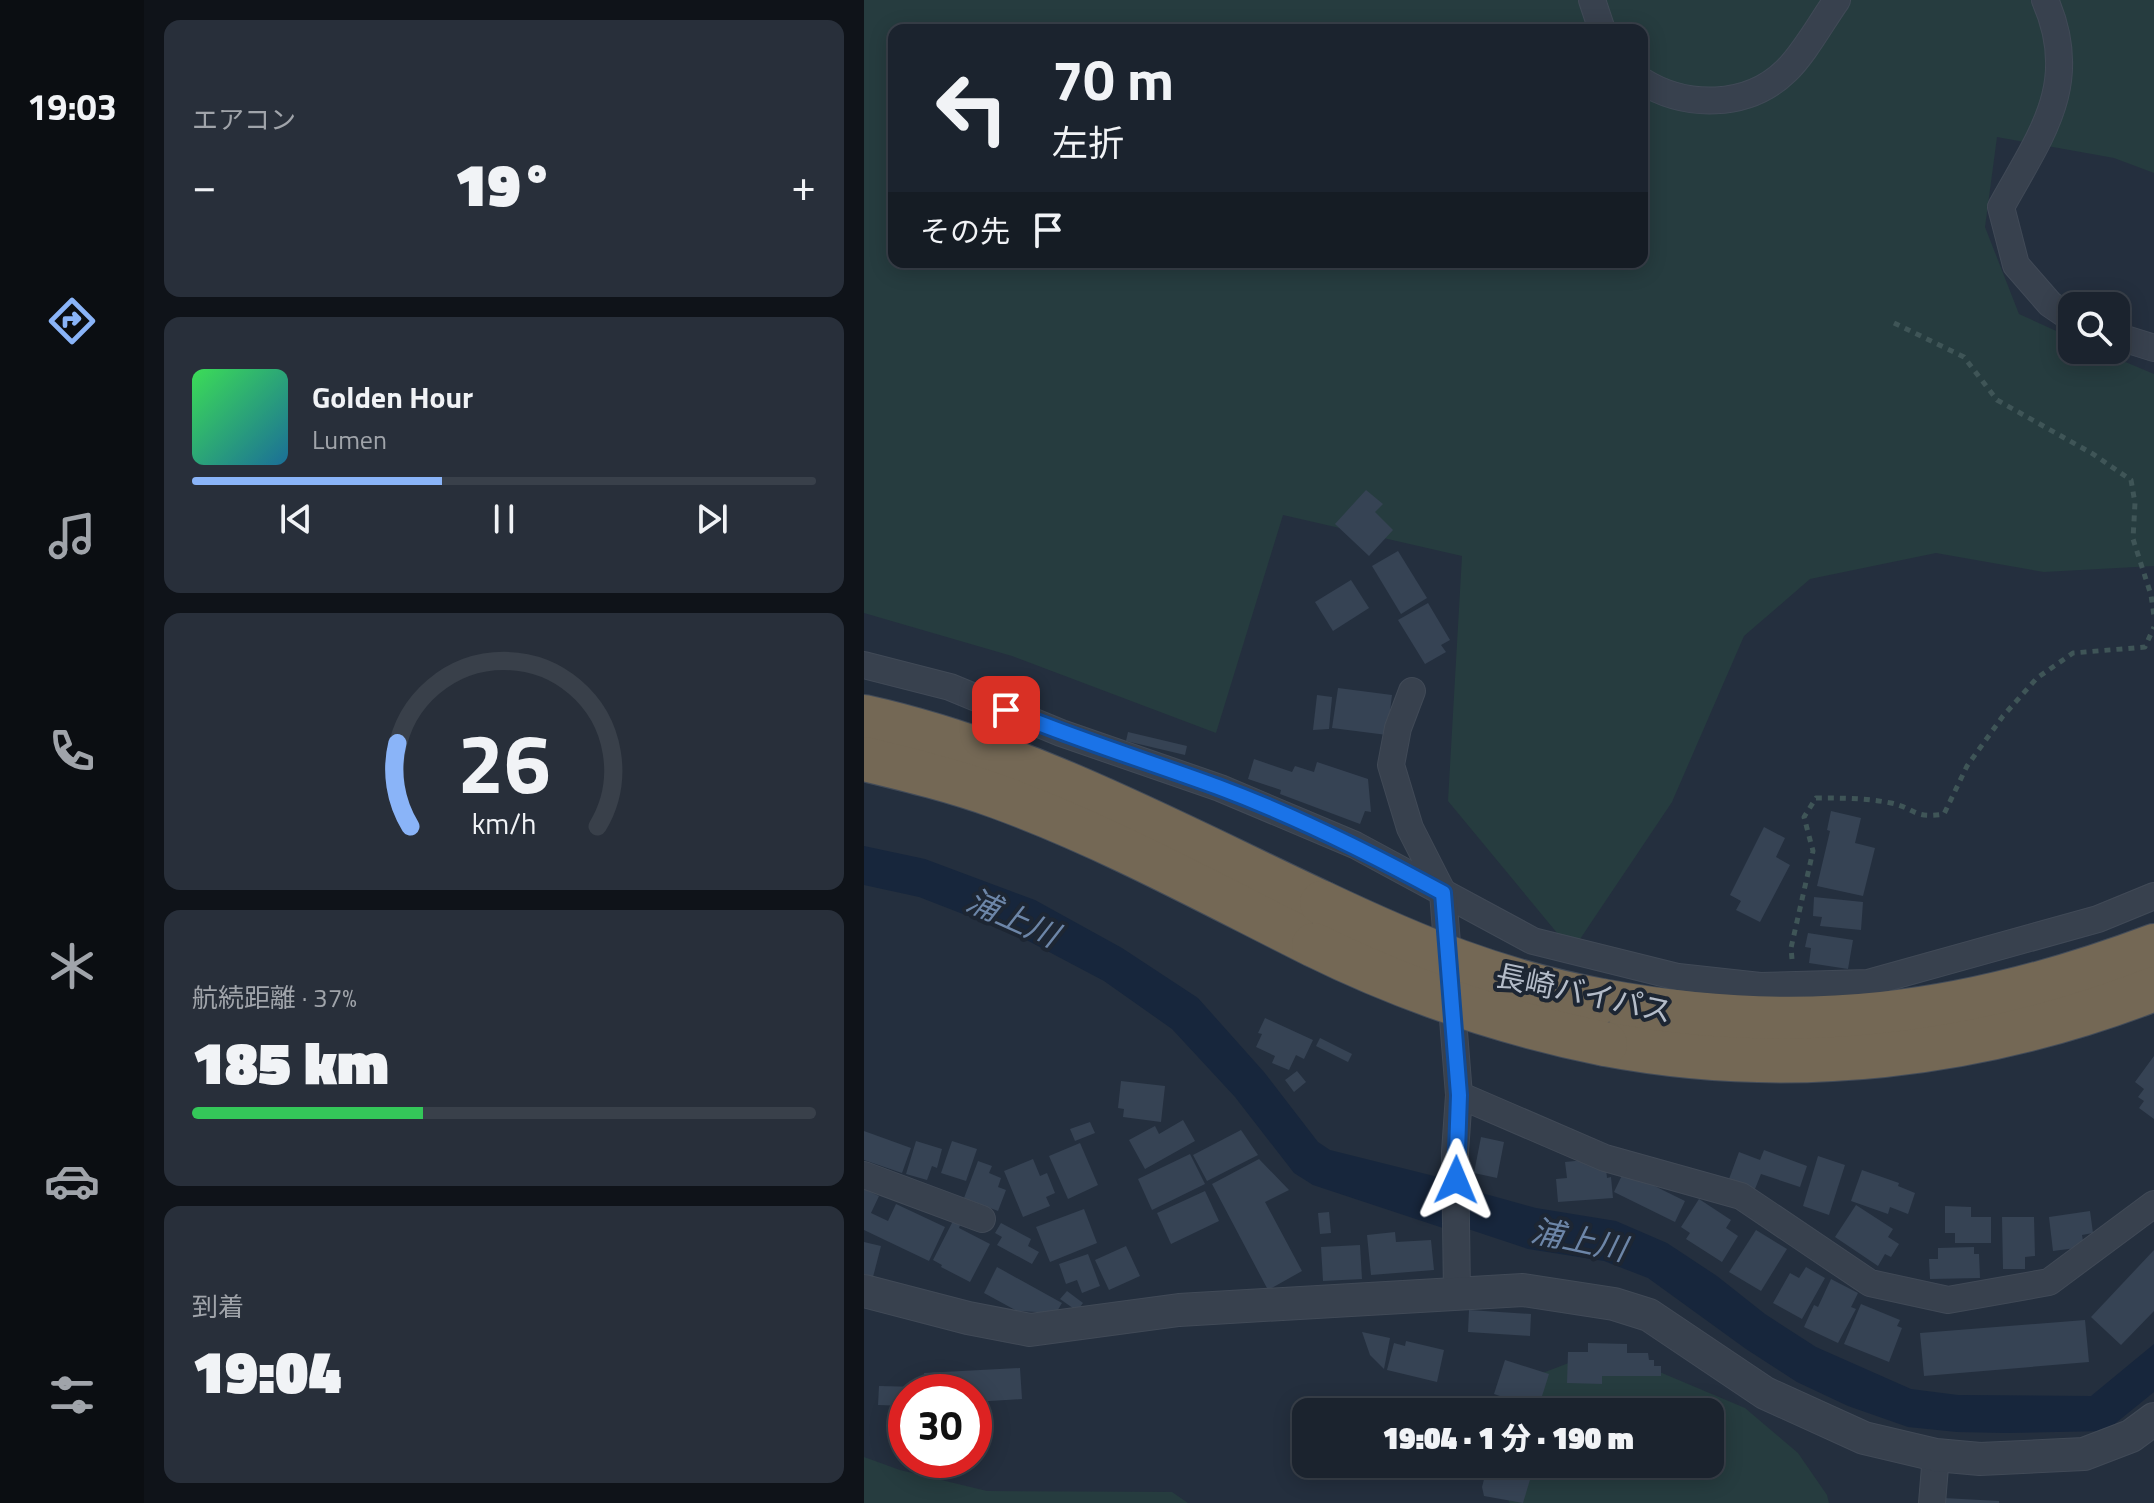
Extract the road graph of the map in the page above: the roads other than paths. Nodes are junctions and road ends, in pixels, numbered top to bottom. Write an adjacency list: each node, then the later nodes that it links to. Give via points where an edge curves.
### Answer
1 (1592, 0): 4 (street)
2 (1837, 0): 5 (street, via 1786,71 1754,93 1706,102 1662,93)
3 (2045, 0): 6 (street, via 2057,35 2061,73 2053,110 2001,207 2016,265)
4 (1600, 24)
5 (1648, 85)
6 (2058, 309)
7 (2130, 340): 8 (street)
8 (2154, 348)
9 (864, 665): 13 (street, via 950,687 1061,733 1220,788 1355,845)
10 (1412, 691): 13 (street, via 1391,765 1410,828)
11 (864, 717): 15 (highway, 長崎バイパス, via 1051,776)
12 (864, 759): 15 (highway, 長崎バイパス, via 963,785)
13 (1443, 893): 14 (street, via 1533,941 1678,977 1760,986 1868,983 2098,919); 19 (street)
14 (2154, 896)
15 (1318, 924): 18 (highway, 長崎バイパス, bridge, via 1559,993)
16 (2154, 946): 18 (highway, 長崎バイパス, via 2032,987 1906,1013)
17 (2154, 989): 18 (highway, 長崎バイパス, via 2018,1033 1861,1058 1709,1059 1653,1053)
18 (1604, 1023)
19 (1459, 1095): 21 (street, via 1605,1158 1741,1196 1870,1283 1948,1300 2049,1282); 24 (street)
20 (864, 1175): 22 (street)
21 (2154, 1204)
22 (982, 1219)
23 (864, 1291): 24 (street, via 1030,1330 1179,1310)
24 (1457, 1293): 26 (street, via 1523,1290 1649,1315 1765,1393 1864,1438)
25 (2154, 1419): 26 (street, via 2131,1436 2084,1454 1980,1459)
26 (1936, 1455): 27 (street)
27 (1932, 1503)

